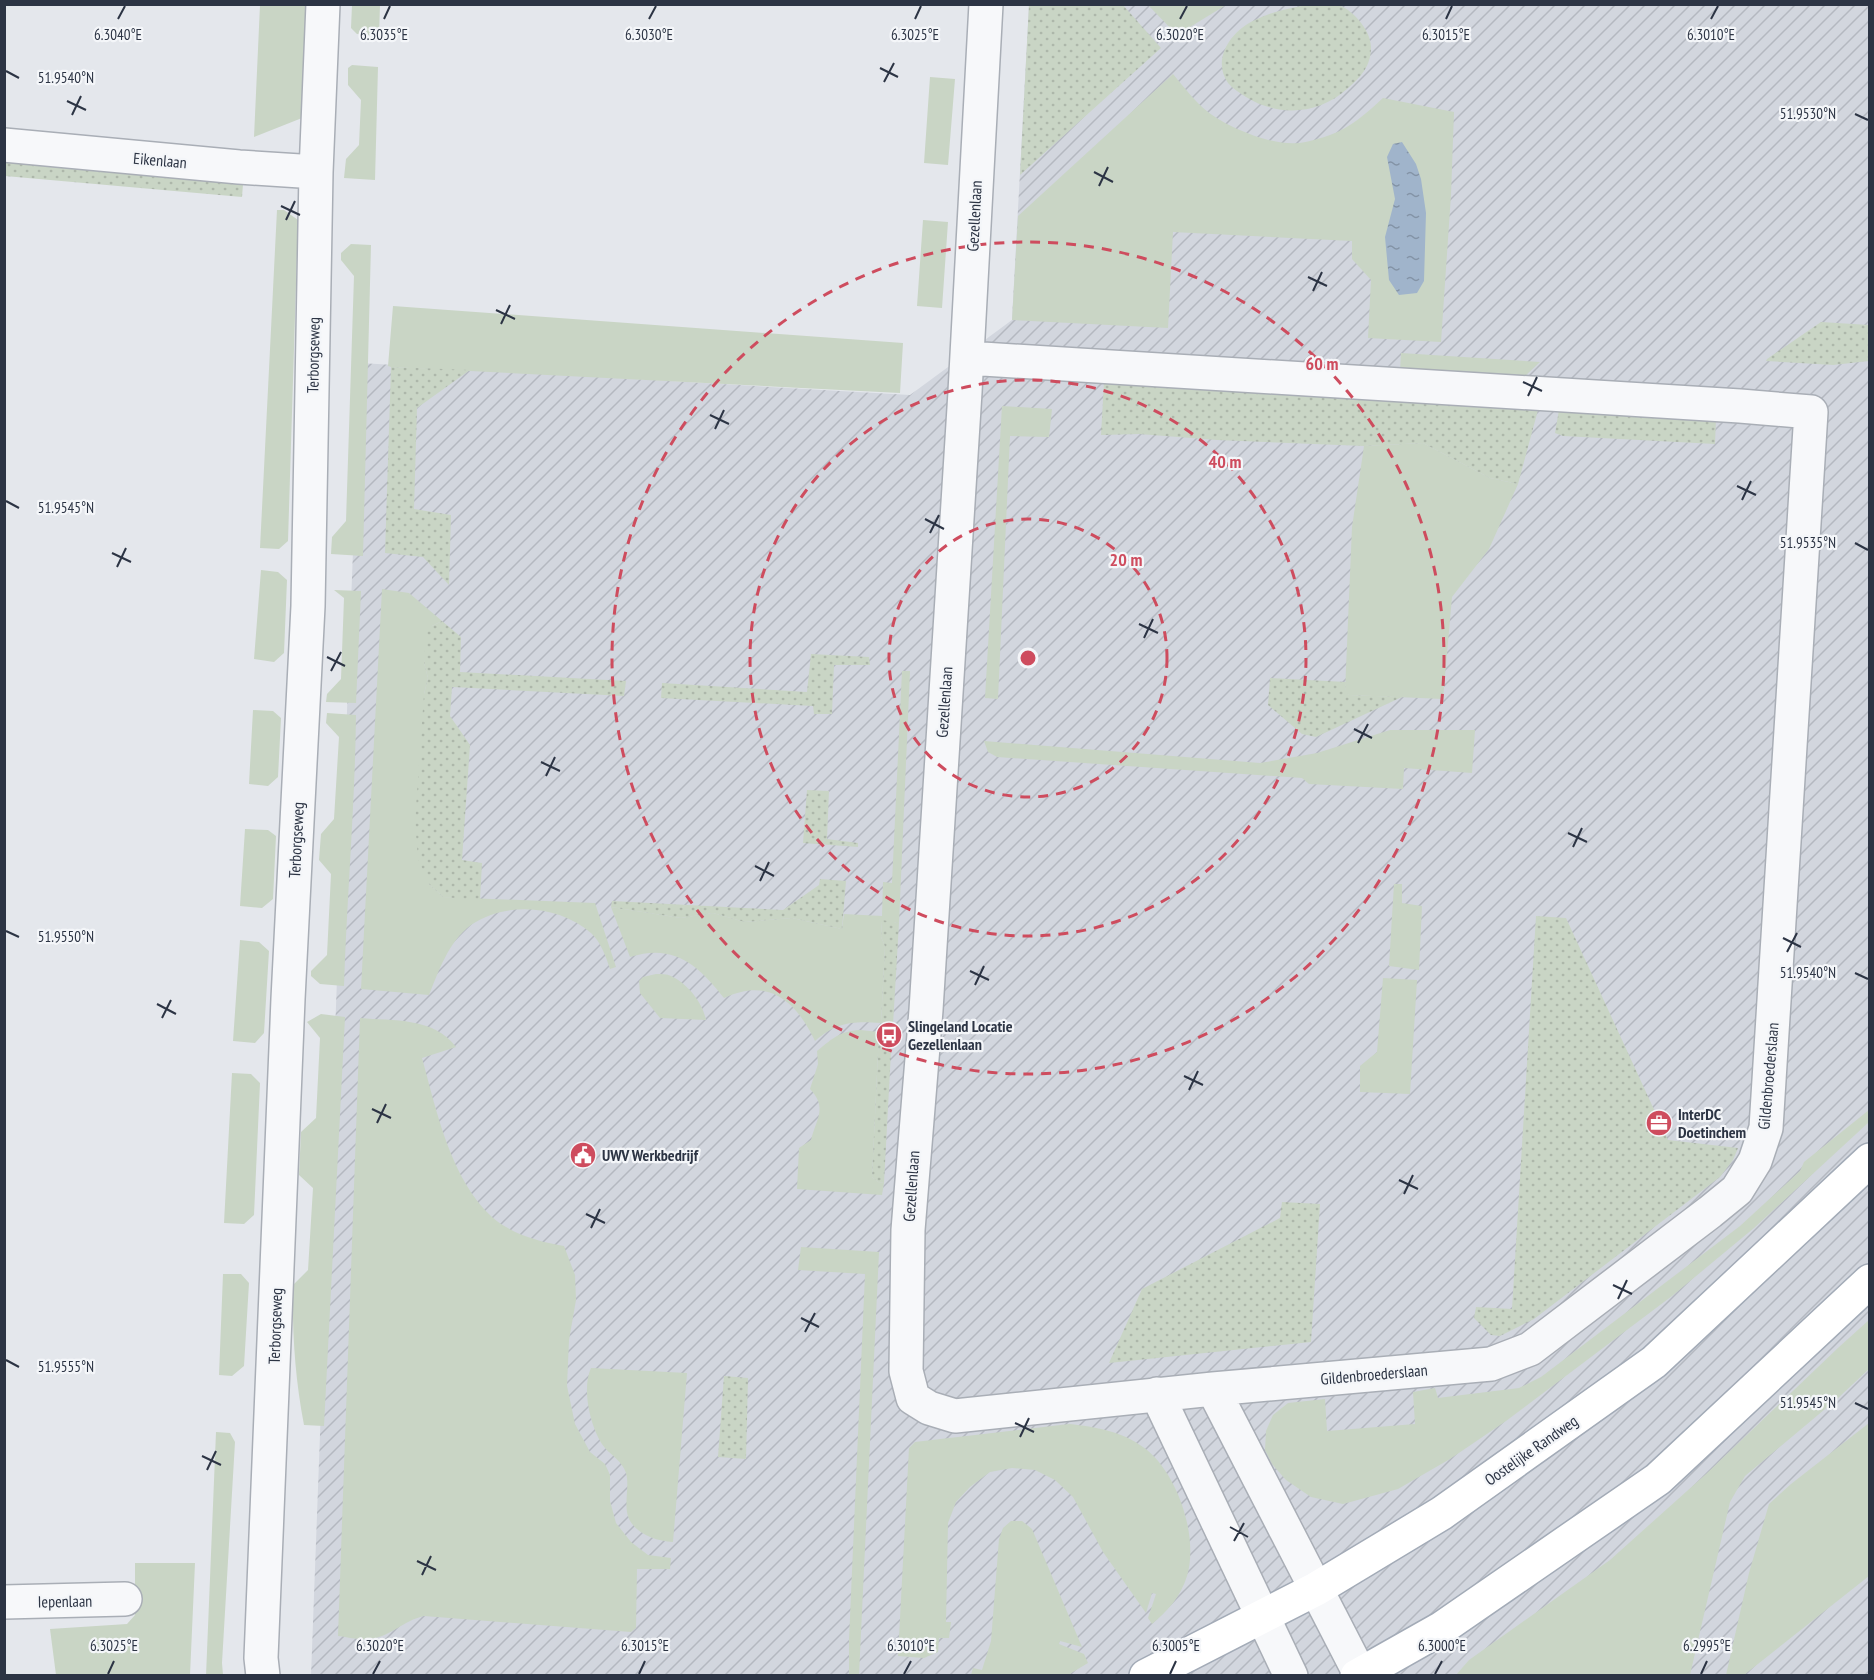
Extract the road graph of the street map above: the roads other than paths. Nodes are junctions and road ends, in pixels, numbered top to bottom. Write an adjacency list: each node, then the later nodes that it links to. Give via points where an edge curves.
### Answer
1 (323, 4): 4 (street, Terborgseweg)
2 (986, 4): 5 (street, Gezellenlaan)
3 (4, 145): 4 (street, Eikenlaan)
4 (316, 172): 16 (street, Terborgseweg, via 308,606)
5 (967, 358): 8 (street, Gildenbroederslaan, via 1811,412 1766,1128 1755,1161 1737,1190 1530,1349 1491,1364); 10 (street, Gezellenlaan, via 926,1010 908,1230 906,1371)
6 (1869, 1160): 11 (main road, Oostelijke Randweg, via 1654,1362 1442,1513)
7 (1869, 1281): 15 (main road, via 1658,1479 1442,1628)
8 (1213, 1389): 9 (street, Gildenbroederslaan); 11 (street)
9 (1157, 1394): 10 (street, Gildenbroederslaan, via 955,1416); 14 (street)
10 (913, 1398)
11 (1316, 1589): 14 (main road, Oostelijke Randweg); 15 (street)
12 (124, 1599): 13 (street, Iepenlaan)
13 (4, 1602)
14 (1263, 1616): 17 (main road, Oostelijke Randweg); 18 (street)
15 (1360, 1675)
16 (263, 1676)
17 (1146, 1676)
18 (1292, 1676)

